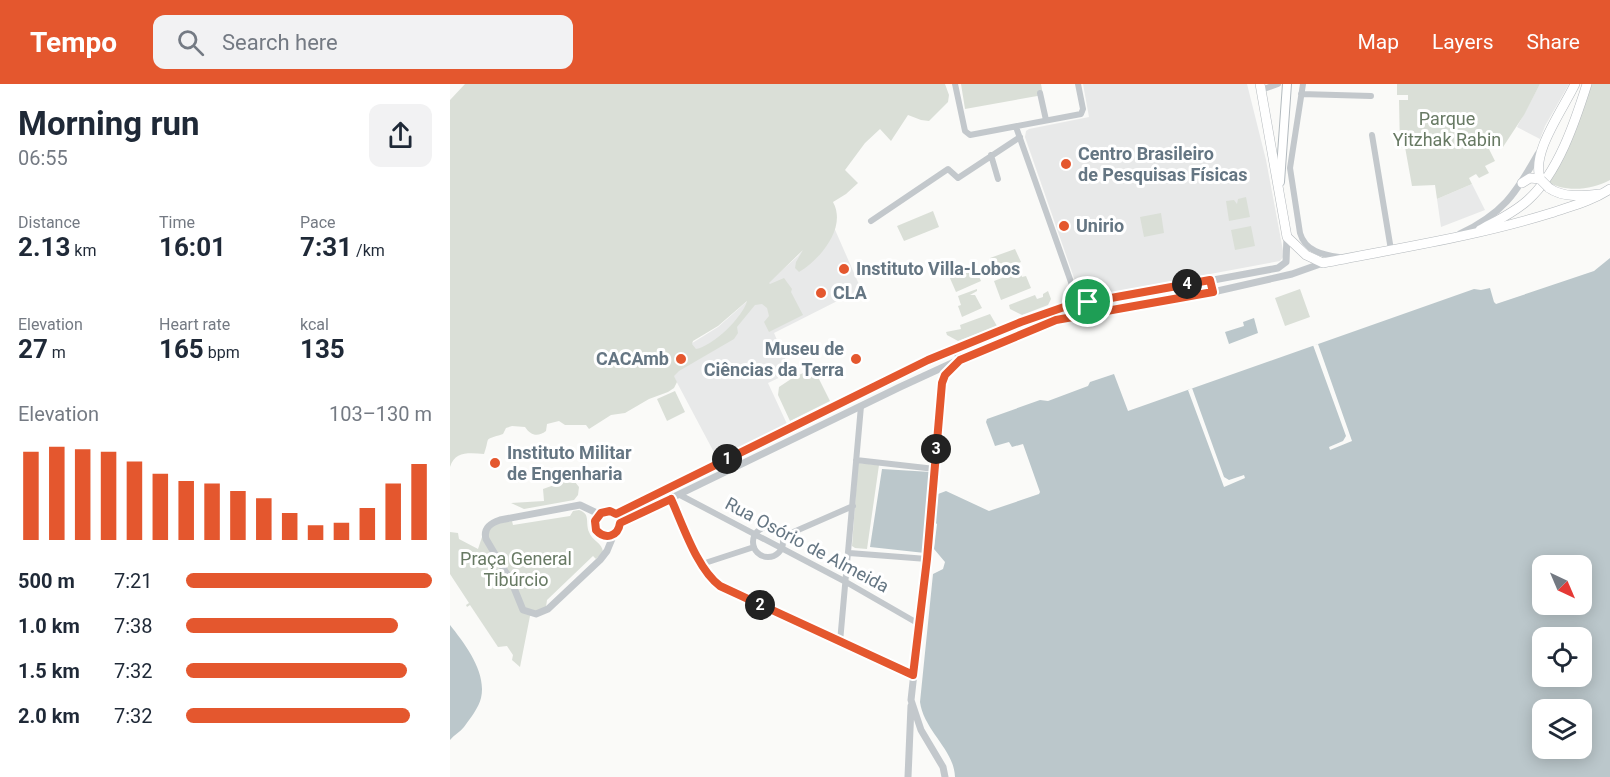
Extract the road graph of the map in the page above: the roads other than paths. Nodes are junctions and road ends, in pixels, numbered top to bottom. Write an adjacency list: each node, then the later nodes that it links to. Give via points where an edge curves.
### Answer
1 (955, 84): 13 (street, via 968,135)
2 (1078, 84): 12 (street, via 1081,114)
3 (1278, 84): 8 (street)
4 (1287, 84): 21 (main road)
5 (1303, 84): 10 (street)
6 (1575, 84): 16 (main road)
7 (1587, 84): 24 (main road, via 1577,115 1543,185 1518,209)
8 (1260, 87): 21 (main road)
9 (1040, 93): 12 (street)
10 (1301, 94): 11 (street); 28 (street, via 1290,175 1300,233 1311,249)
11 (1371, 96)
12 (1046, 120): 13 (street)
13 (1016, 127): 15 (street)
14 (1372, 135): 27 (street)
15 (1020, 137): 17 (street); 32 (street)
16 (1541, 150): 18 (main road); 20 (street)
17 (991, 155): 19 (street); 23 (street, via 958,178 949,169)
18 (1541, 179): 20 (main road, via 1530,178); 22 (main road, bridge, via 1556,193)
19 (998, 180)
20 (1522, 183): 26 (street, via 1492,216)
21 (1279, 188): 25 (main road)
22 (1607, 191): 24 (main road, via 1526,221)
23 (871, 221)
24 (1473, 234): 26 (main road)
25 (1287, 237): 29 (main road); 30 (street, via 1286,262 1278,268)
26 (1452, 238): 27 (main road)
27 (1391, 250): 28 (main road)
28 (1348, 259): 29 (main road)
29 (1323, 264): 31 (street)
30 (1210, 280): 31 (street); 32 (street)
31 (1213, 292): 33 (street)
32 (1078, 304): 33 (street); 34 (street)
33 (1081, 315): 36 (street, via 1056,320)
34 (955, 348): 35 (street); 36 (street)
35 (934, 357): 37 (street); 39 (street)
36 (960, 360): 37 (street); 42 (street, via 942,383)
37 (939, 369): 38 (street)
38 (861, 406): 40 (street); 41 (street)
39 (728, 459): 41 (street); 43 (street)
40 (856, 460): 42 (street); 46 (street)
41 (733, 468): 44 (street)
42 (935, 471): 56 (street)
43 (667, 489): 45 (street); 48 (street)
44 (680, 495): 45 (street); 51 (street, Rua Osório de Almeida)
45 (671, 499): 49 (street); 57 (street)
46 (853, 506): 52 (street); 55 (street)
47 (599, 514): 48 (street); 50 (street, via 596,530 606,536); 50 (street, via 580,505 500,520 488,526 486,539 523,610 536,614 548,609 600,560)
48 (616, 514): 49 (street)
49 (620, 523): 50 (street)
50 (614, 534)
51 (755, 534): 52 (street, via 772,527); 53 (street); 54 (street, Rua Osório de Almeida)
52 (782, 537): 54 (street)
53 (754, 547): 54 (street, via 767,556); 57 (street)
54 (781, 549): 58 (street, Rua Osório de Almeida)
55 (849, 553): 56 (street); 58 (street)
56 (927, 558): 59 (street)
57 (702, 564): 60 (street, via 720,586)
58 (846, 582): 59 (street, Rua Osório de Almeida); 60 (street)
59 (919, 624): 61 (street)
60 (840, 642): 61 (street)
61 (913, 675): 62 (street)
62 (911, 700): 63 (street); 64 (street)
63 (909, 729): 64 (street); 65 (street)
64 (921, 730): 66 (street)
65 (908, 777)
66 (945, 777)

